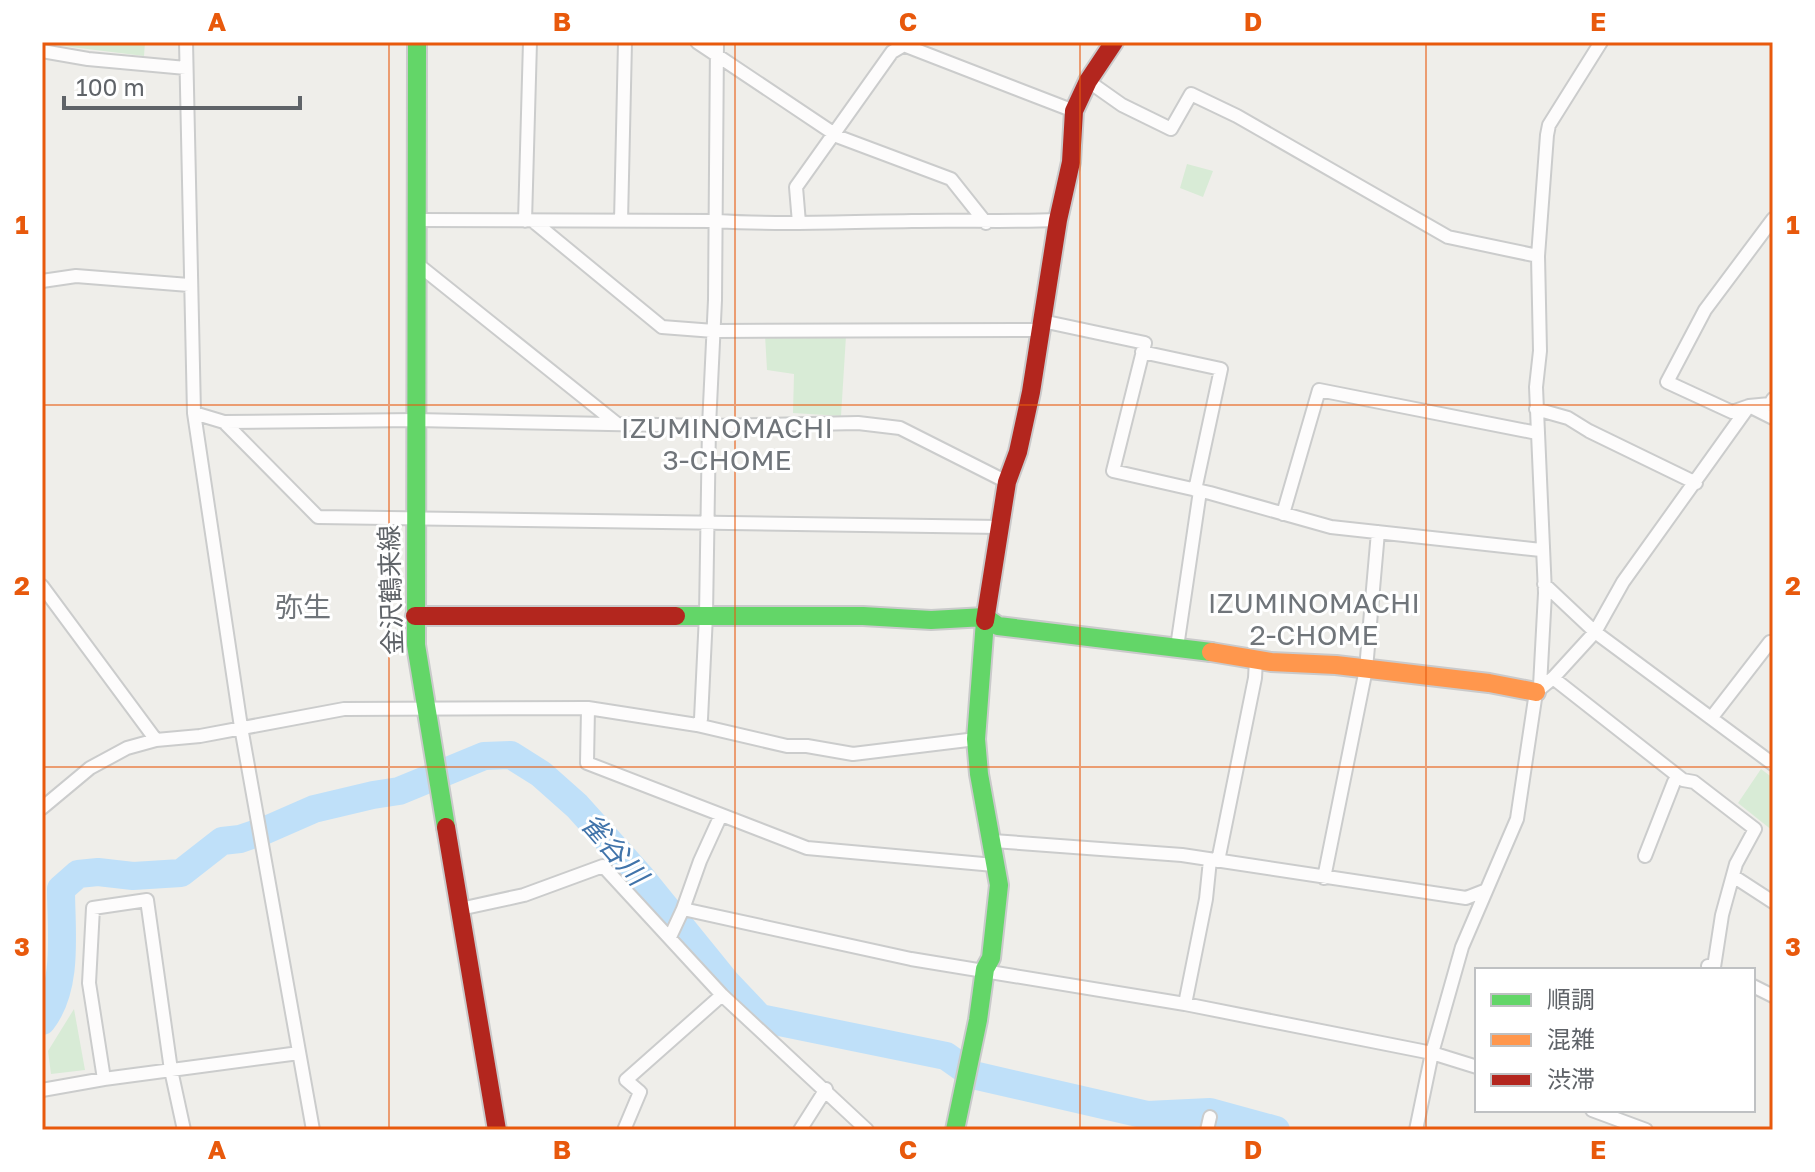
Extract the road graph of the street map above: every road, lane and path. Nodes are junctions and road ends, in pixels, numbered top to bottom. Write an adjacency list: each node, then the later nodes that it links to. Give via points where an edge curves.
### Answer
1 (186, 42): 11 (street)
2 (417, 42): 16 (street, 金沢鶴来線)
3 (530, 42): 18 (street)
4 (625, 42): 19 (street)
5 (697, 42): 9 (street)
6 (1114, 42): 12 (street)
7 (908, 44): 13 (street); 14 (street, via 892,52)
8 (1596, 44): 23 (street, via 1549,125)
9 (717, 49): 14 (street); 20 (street)
10 (42, 51): 11 (street)
11 (186, 68): 26 (street)
12 (1088, 81): 13 (street); 23 (street, via 1171,129 1191,94 1448,237)
13 (1074, 111): 17 (street, via 1071,162)
14 (834, 134): 21 (street, via 796,187); 22 (street, via 951,179)
15 (1773, 219): 31 (street, via 1705,310 1667,382 1732,412)
16 (416, 220): 18 (street); 24 (street, 金沢鶴来線)
17 (1058, 220): 22 (street); 27 (street)
18 (529, 221): 19 (street); 28 (street, via 662,327)
19 (621, 221): 20 (street)
20 (716, 221): 21 (street); 28 (street)
21 (799, 223): 22 (street)
22 (986, 223)
23 (1538, 256): 32 (street)
24 (416, 263): 35 (street, 金沢鶴来線); 37 (street)
25 (42, 281): 26 (street, via 76,276)
26 (189, 285): 33 (street)
27 (1041, 325): 28 (street); 29 (street, via 1145,343); 40 (street, via 1021,437)
28 (714, 331): 38 (street)
29 (1142, 352): 42 (street, via 1221,369); 42 (street, via 1113,471)
30 (1773, 399): 31 (street)
31 (1749, 406): 34 (street); 41 (street)
32 (1536, 409): 39 (street); 41 (street, via 1568,418)
33 (194, 413): 36 (street); 65 (street)
34 (1773, 418)
35 (416, 420): 36 (street); 37 (street); 44 (street, 金沢鶴来線)
36 (224, 422): 44 (street, via 318,517)
37 (616, 423): 38 (street)
38 (709, 426): 40 (street, via 858,423 900,428); 45 (street)
39 (1537, 433): 43 (street, via 1319,390); 48 (street)
40 (1007, 482): 46 (street)
41 (1696, 483): 54 (street, via 1623,582)
42 (1197, 490): 43 (street); 56 (street)
43 (1283, 514): 47 (street)
44 (414, 517): 45 (street); 52 (street, 金沢鶴来線)
45 (706, 522): 46 (street); 51 (street)
46 (1000, 527): 53 (street)
47 (1378, 532): 48 (street); 58 (street)
48 (1541, 550): 49 (street)
49 (1544, 584): 54 (street); 60 (street)
50 (42, 586): 67 (street)
51 (706, 615): 52 (street); 53 (street); 64 (street)
52 (415, 616): 62 (street, 金沢鶴来線)
53 (985, 617): 56 (street, via 998,626); 66 (street)
54 (1595, 632): 59 (street); 63 (street)
55 (1773, 644): 63 (street)
56 (1177, 647): 57 (street)
57 (1256, 660): 58 (street); 74 (street)
58 (1366, 669): 60 (street); 77 (street)
59 (1553, 678): 60 (street); 76 (street, via 1755,829)
60 (1538, 689): 78 (street, via 1517,819)
61 (588, 708): 62 (street); 64 (street); 71 (street, via 587,763)
62 (426, 709): 65 (street, via 344,709); 80 (street, 金沢鶴来線)
63 (1712, 717): 68 (street)
64 (697, 725): 66 (street, via 787,746 853,754)
65 (241, 727): 67 (street); 89 (street)
66 (976, 739): 72 (street)
67 (156, 740): 70 (street, via 90,768)
68 (1773, 764)
69 (1674, 782): 73 (street)
70 (42, 808)
71 (721, 815): 75 (street, via 807,848); 81 (street)
72 (993, 841): 74 (street); 75 (street)
73 (1645, 856)
74 (1214, 860): 77 (street); 88 (street)
75 (994, 865): 84 (street, via 999,885 991,958)
76 (1733, 876): 79 (street); 83 (street)
77 (1324, 878): 78 (street, via 1466,898)
78 (1484, 891): 90 (street)
79 (1773, 902)
80 (460, 909): 82 (street, via 524,895 603,866); 100 (street, 金沢鶴来線)
81 (682, 911): 82 (street); 84 (street, via 911,959)
82 (671, 934): 86 (street)
83 (1714, 968)
84 (985, 969): 88 (street); 104 (street)
85 (1755, 987): 87 (street)
86 (722, 995): 94 (street); 101 (street, via 626,1080 640,1092)
87 (1773, 996)
88 (1185, 1004): 90 (street)
89 (299, 1053): 92 (street); 99 (street)
90 (1432, 1053): 91 (street); 105 (street)
91 (1475, 1066)
92 (171, 1070): 93 (street); 93 (street, via 147,900 93,908 89,983); 98 (street)
93 (104, 1079): 95 (street)
94 (826, 1089): 102 (street); 103 (street)
95 (42, 1090)
96 (1596, 1112): 97 (street)
97 (1621, 1126): 106 (street)
98 (184, 1130)
99 (313, 1130)
100 (497, 1130)
101 (624, 1130)
102 (800, 1130)
103 (867, 1130)
104 (955, 1130)
105 (1416, 1130)
106 (1646, 1130)

